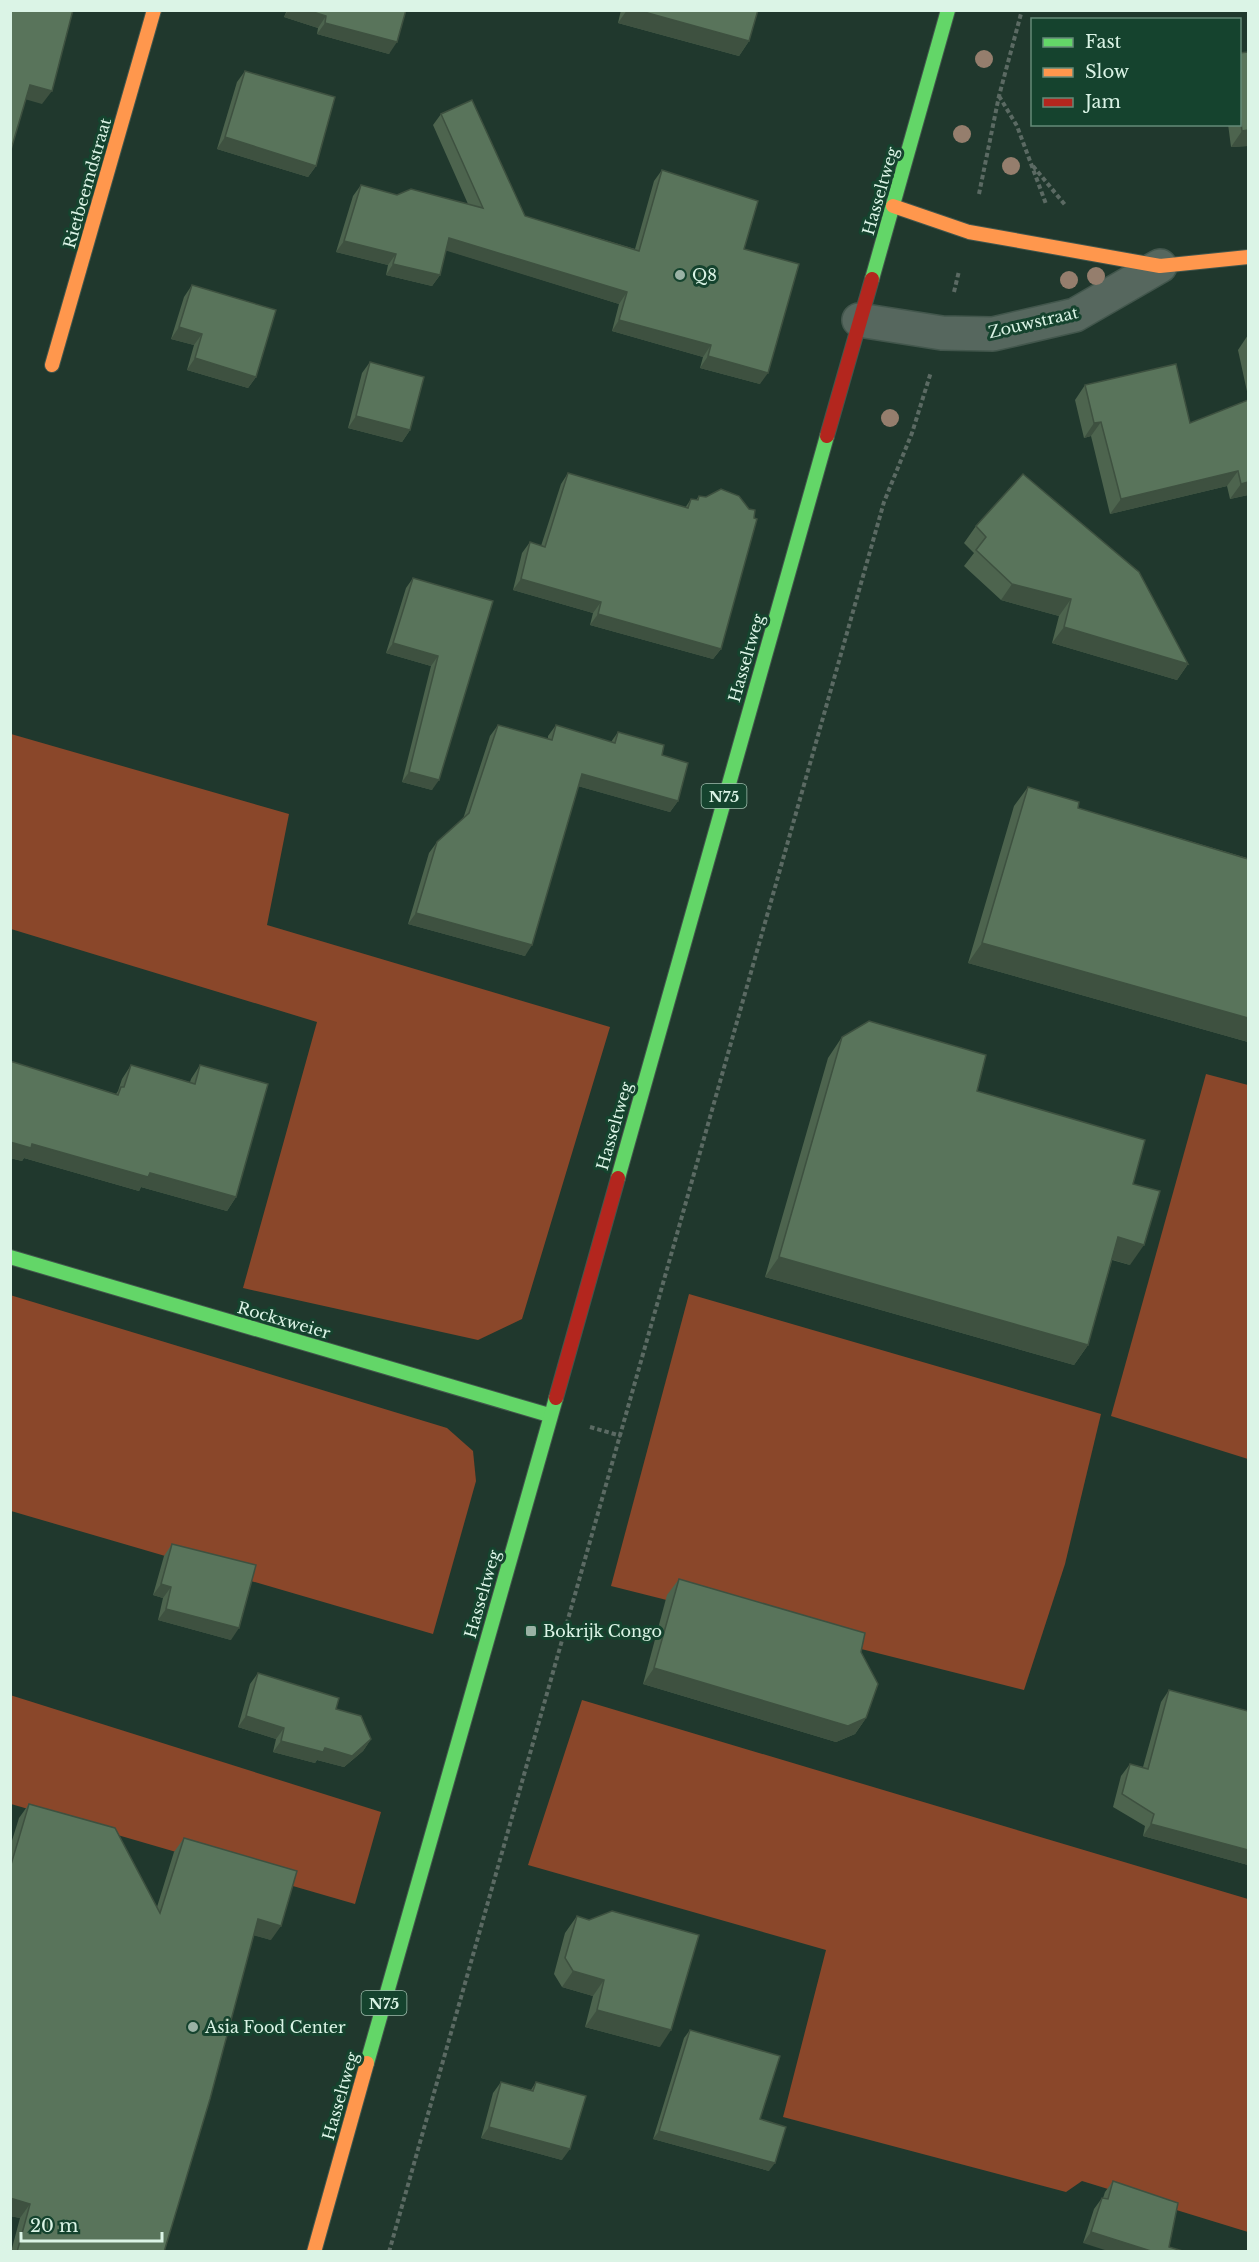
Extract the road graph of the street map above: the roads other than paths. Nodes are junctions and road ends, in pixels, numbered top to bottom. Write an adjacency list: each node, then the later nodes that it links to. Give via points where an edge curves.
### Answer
1 (154, 10): 7 (main road, Rietbeemdstraat)
2 (948, 10): 3 (main road, Hasseltweg / N75)
3 (893, 206): 5 (main road, Zouwstraat, via 969,231); 6 (main road, Hasseltweg / N75)
4 (1248, 257): 5 (main road, Zouwstraat)
5 (1160, 266): 6 (street, Zouwstraat, via 1075,315 993,334 942,333)
6 (859, 320): 9 (main road, Hasseltweg / N75)
7 (52, 365)
8 (10, 1257): 9 (main road, Rockxweier)
9 (549, 1415): 10 (main road, Hasseltweg / N75)
10 (314, 2252)

